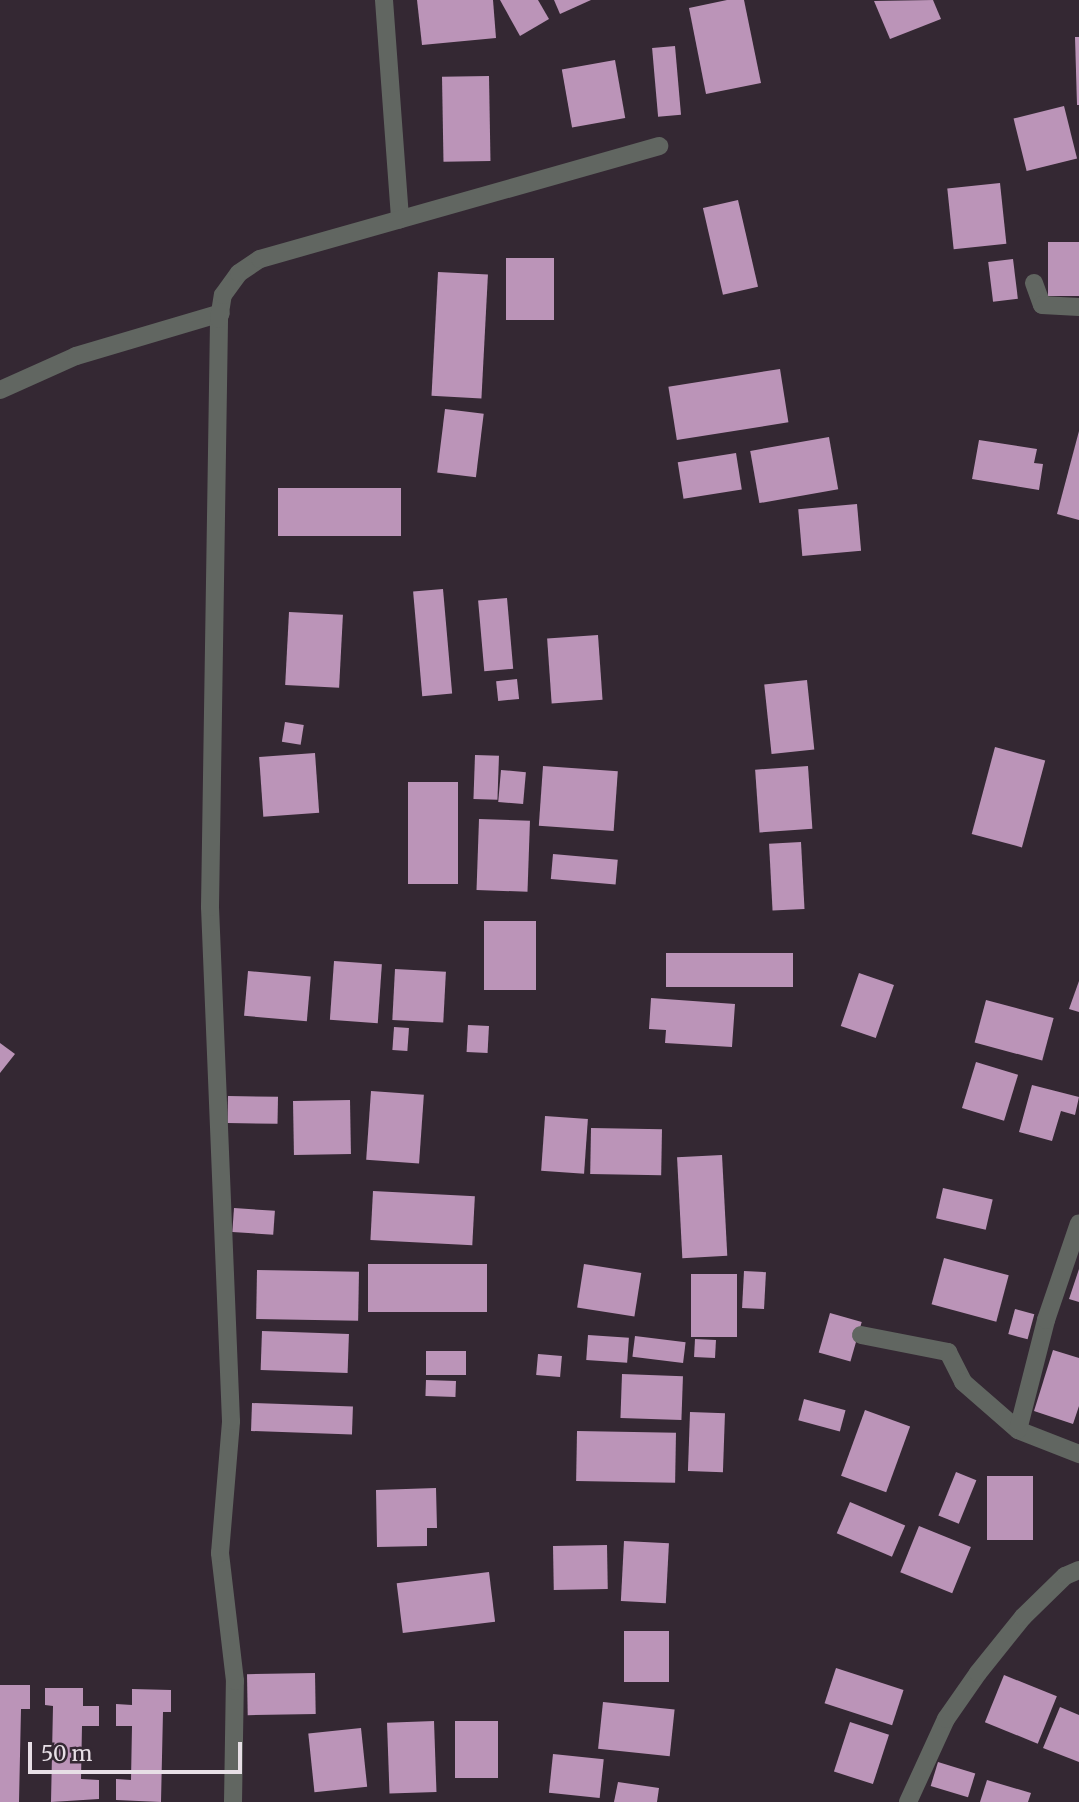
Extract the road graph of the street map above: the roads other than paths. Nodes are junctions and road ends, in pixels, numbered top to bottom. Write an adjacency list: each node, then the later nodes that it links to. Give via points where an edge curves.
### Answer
1 (384, 0): 3 (street)
2 (659, 146): 3 (street)
3 (400, 219): 6 (street, via 260,260 239,273 223,295)
4 (1034, 283): 5 (street, via 1042,305)
5 (1079, 307)
6 (220, 313): 7 (street, via 76,356); 13 (street, via 211,907 230,1421 220,1553 235,1681)
7 (0, 390)
8 (1079, 1223): 10 (street, via 1046,1320)
9 (861, 1335): 10 (street, via 948,1352 963,1382)
10 (1018, 1430): 11 (street)
11 (1079, 1454)
12 (1079, 1570): 14 (street, via 1065,1576 1023,1616 978,1673 946,1719)
13 (233, 1802)
14 (908, 1802)

